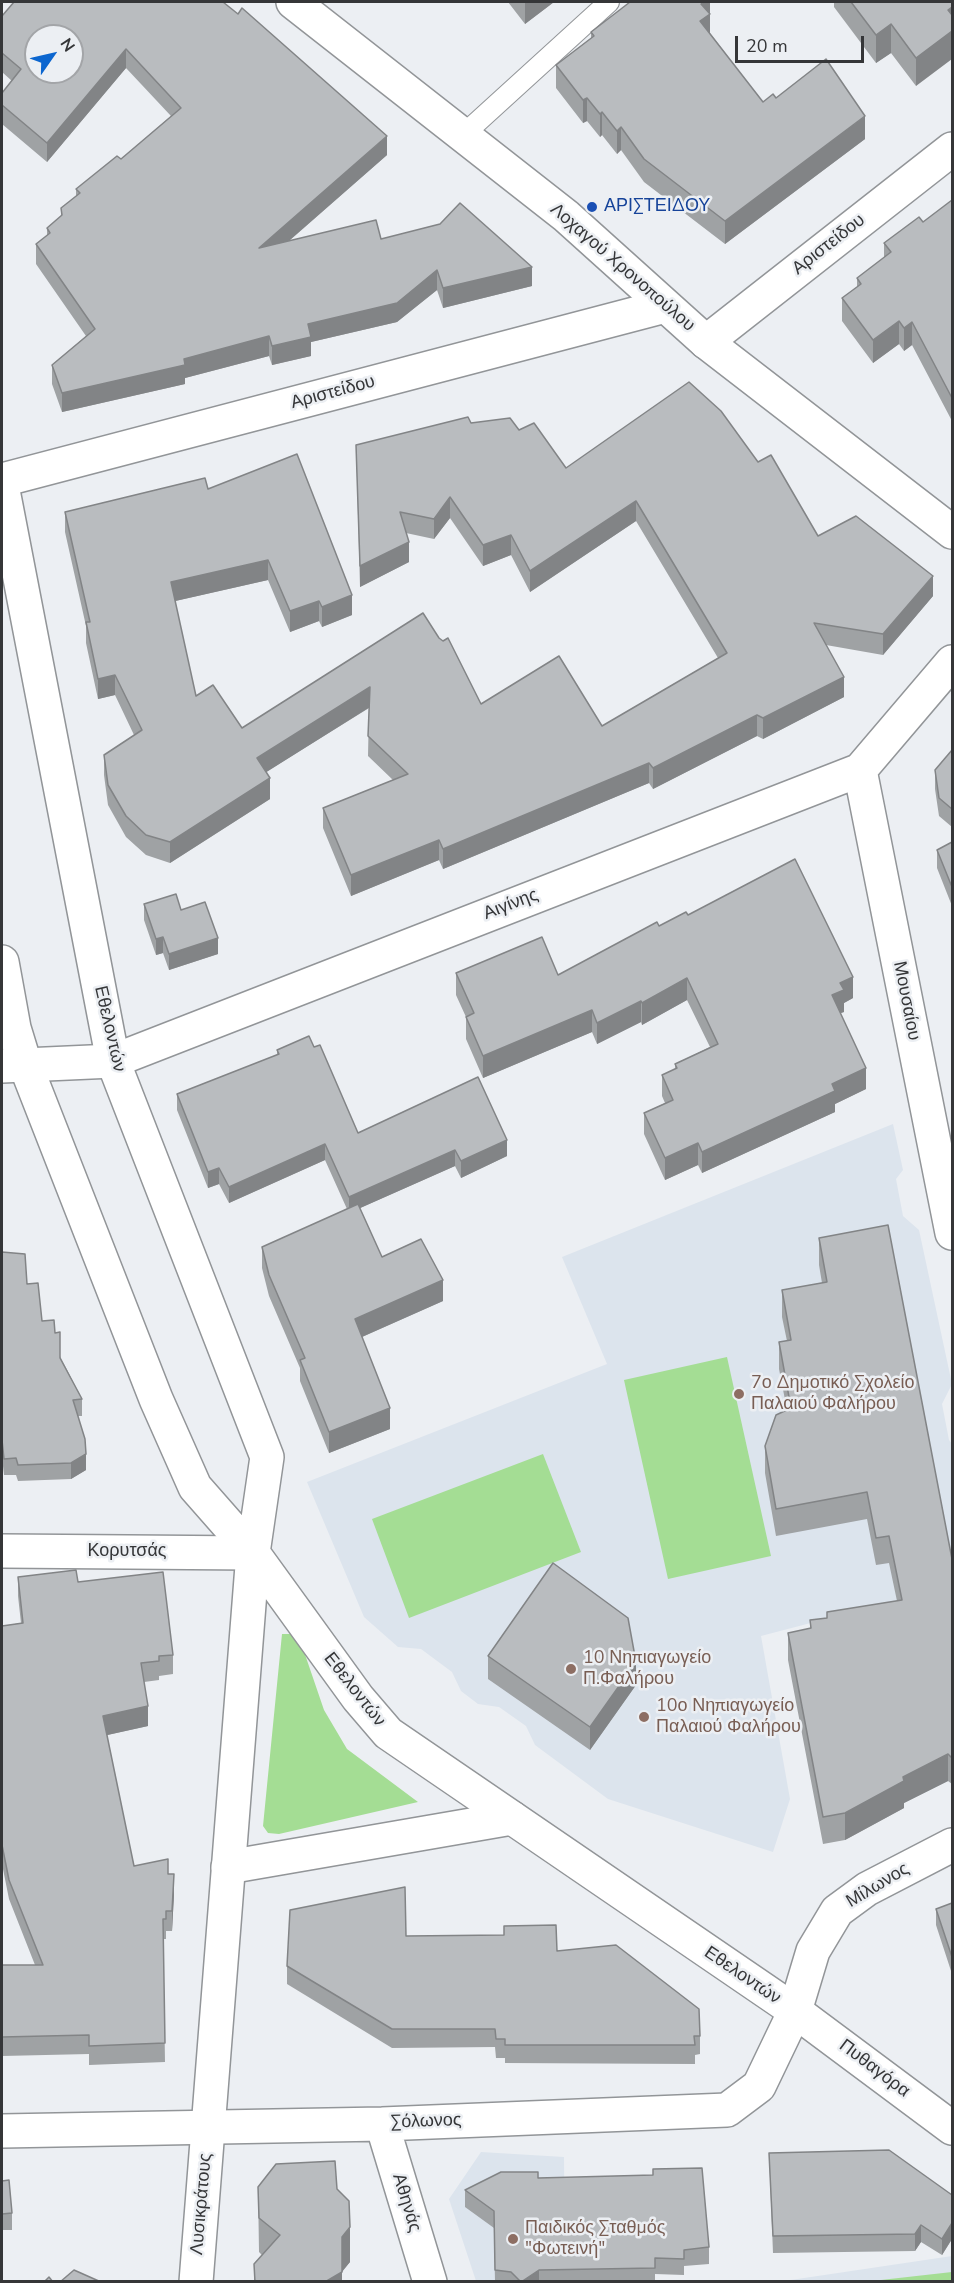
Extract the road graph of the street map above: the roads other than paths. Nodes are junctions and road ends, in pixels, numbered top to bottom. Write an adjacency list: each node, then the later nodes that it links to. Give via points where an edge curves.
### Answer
1 (293, 2): 3 (street, Λοχαγού Χρονοπούλου)
2 (609, 2): 3 (lane)
3 (463, 135): 5 (street, Λοχαγού Χρονοπούλου, via 566,216)
4 (952, 149): 6 (street, Αριστείδου)
5 (664, 306): 6 (street, Λοχαγού Χρονοπούλου); 7 (street, Αριστείδου)
6 (706, 342): 9 (street, Λοχαγού Χρονοπούλου)
7 (2, 480)
8 (2, 485): 13 (street, Εθελοντών)
9 (952, 532)
10 (952, 662): 11 (street, Αιγίνης)
11 (860, 770): 13 (street, Αιγίνης); 15 (street, Μουσαίου)
12 (2, 962): 14 (street, Εθελοντών, via 14,1028)
13 (113, 1061): 14 (street, Αιγίνης); 17 (street, Εθελοντών, via 267,1457)
14 (13, 1065): 17 (street, Εθελοντών, via 195,1487)
15 (952, 1233)
16 (2, 1551): 17 (street, Κορυτσάς)
17 (253, 1553): 18 (street, Εθελοντών, via 388,1733); 20 (street, Εθελοντών)
18 (512, 1818): 20 (street); 21 (street, Εθελοντών)
19 (952, 1845): 21 (street, Μίλωνος, via 867,1889 837,1911 813,1951)
20 (228, 1867): 23 (street, Εθελοντών)
21 (795, 2011): 22 (street, Σόλωνος, via 759,2086 727,2110); 24 (street, Πυθαγόρα)
22 (382, 2124): 23 (street, Σόλωνος); 27 (street, Αθηνάς)
23 (208, 2127): 25 (street, Σόλωνος); 26 (street, Λυσικράτους)
24 (952, 2128)
25 (2, 2131)
26 (196, 2282)
27 (430, 2282)

